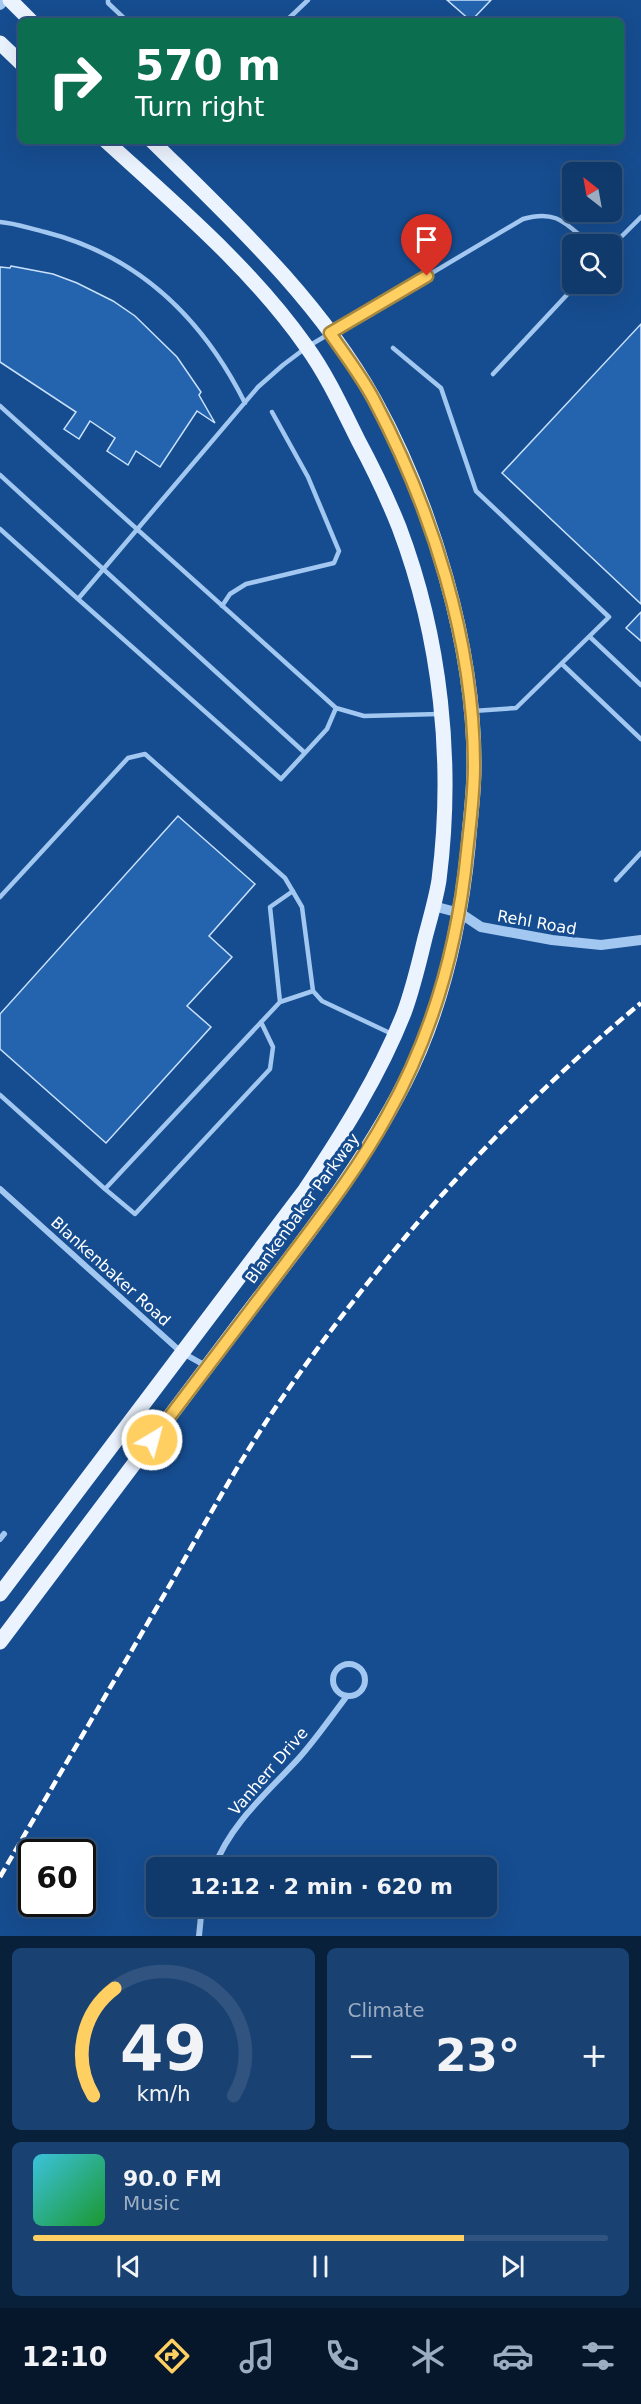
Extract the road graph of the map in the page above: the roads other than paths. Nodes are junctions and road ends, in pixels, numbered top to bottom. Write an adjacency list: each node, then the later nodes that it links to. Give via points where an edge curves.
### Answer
1 (5, 0): 5 (street)
2 (10, 0): 6 (main road)
3 (108, 0): 7 (lane)
4 (308, 0): 8 (lane)
5 (0, 5)
6 (28, 18)
7 (123, 18)
8 (289, 18)
9 (0, 43): 10 (main road)
10 (18, 60)
11 (109, 144): 19 (main road, Blankenbaker Parkway, via 246,273)
12 (155, 144): 18 (main road, Blankenbaker Parkway, via 292,283)
13 (641, 217): 16 (lane)
14 (0, 222): 22 (lane, via 77,240 144,277 180,307 207,339)
15 (578, 234): 18 (lane, via 560,219 541,214 523,219)
16 (622, 236)
17 (568, 294): 21 (lane)
18 (330, 333): 19 (lane); 35 (main road, Blankenbaker Parkway, via 373,398 416,490 449,590)
19 (307, 347): 22 (lane, via 258,387); 36 (main road, Blankenbaker Parkway, via 336,396 399,527 433,648)
20 (393, 348): 31 (lane, via 441,388 476,491 609,617)
21 (493, 374)
22 (245, 403): 27 (lane)
23 (0, 406): 27 (lane)
24 (272, 412): 30 (lane, via 308,477 339,550 334,563 246,584 230,594)
25 (0, 476): 28 (lane)
26 (0, 529): 29 (lane)
27 (136, 530): 28 (lane); 30 (lane)
28 (103, 569): 29 (lane); 38 (lane)
29 (78, 599): 38 (lane, via 281,779)
30 (222, 606): 34 (lane)
31 (590, 637): 32 (lane); 33 (lane)
32 (562, 664): 35 (lane, via 516,708); 37 (lane)
33 (641, 685)
34 (336, 708): 36 (lane, via 364,716); 38 (lane, via 327,729)
35 (471, 711): 44 (main road, Blankenbaker Parkway, via 474,766)
36 (442, 714): 43 (main road, Blankenbaker Parkway, via 446,772 439,883)
37 (641, 739)
38 (305, 753)
39 (641, 853): 40 (lane)
40 (616, 880)
41 (292, 891): 42 (lane, via 285,878 145,754 128,758); 46 (lane, via 302,907); 47 (lane, via 270,907)
42 (0, 897)
43 (433, 906): 44 (street, Rehl Road); 49 (main road, Blankenbaker Parkway, via 405,1011)
44 (460, 913): 45 (street, Rehl Road, via 481,927 574,944 610,945); 54 (main road, Blankenbaker Parkway, via 440,996 387,1116 354,1172)
45 (641, 940)
46 (314, 991): 47 (lane); 49 (lane, via 322,1001)
47 (280, 1002): 48 (lane)
48 (261, 1022): 52 (lane); 52 (lane, via 273,1047 270,1069 135,1214)
49 (394, 1035): 53 (main road, Blankenbaker Parkway, via 350,1123 305,1190)
50 (0, 1095): 52 (lane)
51 (0, 1189): 53 (street, Blankenbaker Road)
52 (105, 1189)
53 (181, 1352): 54 (street, Blankenbaker Road); 55 (main road, Blankenbaker Parkway)
54 (207, 1367): 56 (main road, Blankenbaker Parkway)
55 (0, 1594)
56 (0, 1642)
57 (347, 1696): 57 (street, via 359,1692 364,1683 363,1672 349,1665 340,1667 333,1680 336,1690); 58 (street, Vanherr Drive, via 300,1757 254,1805)
58 (217, 1857)
59 (201, 1917): 60 (street)
60 (199, 1936)

